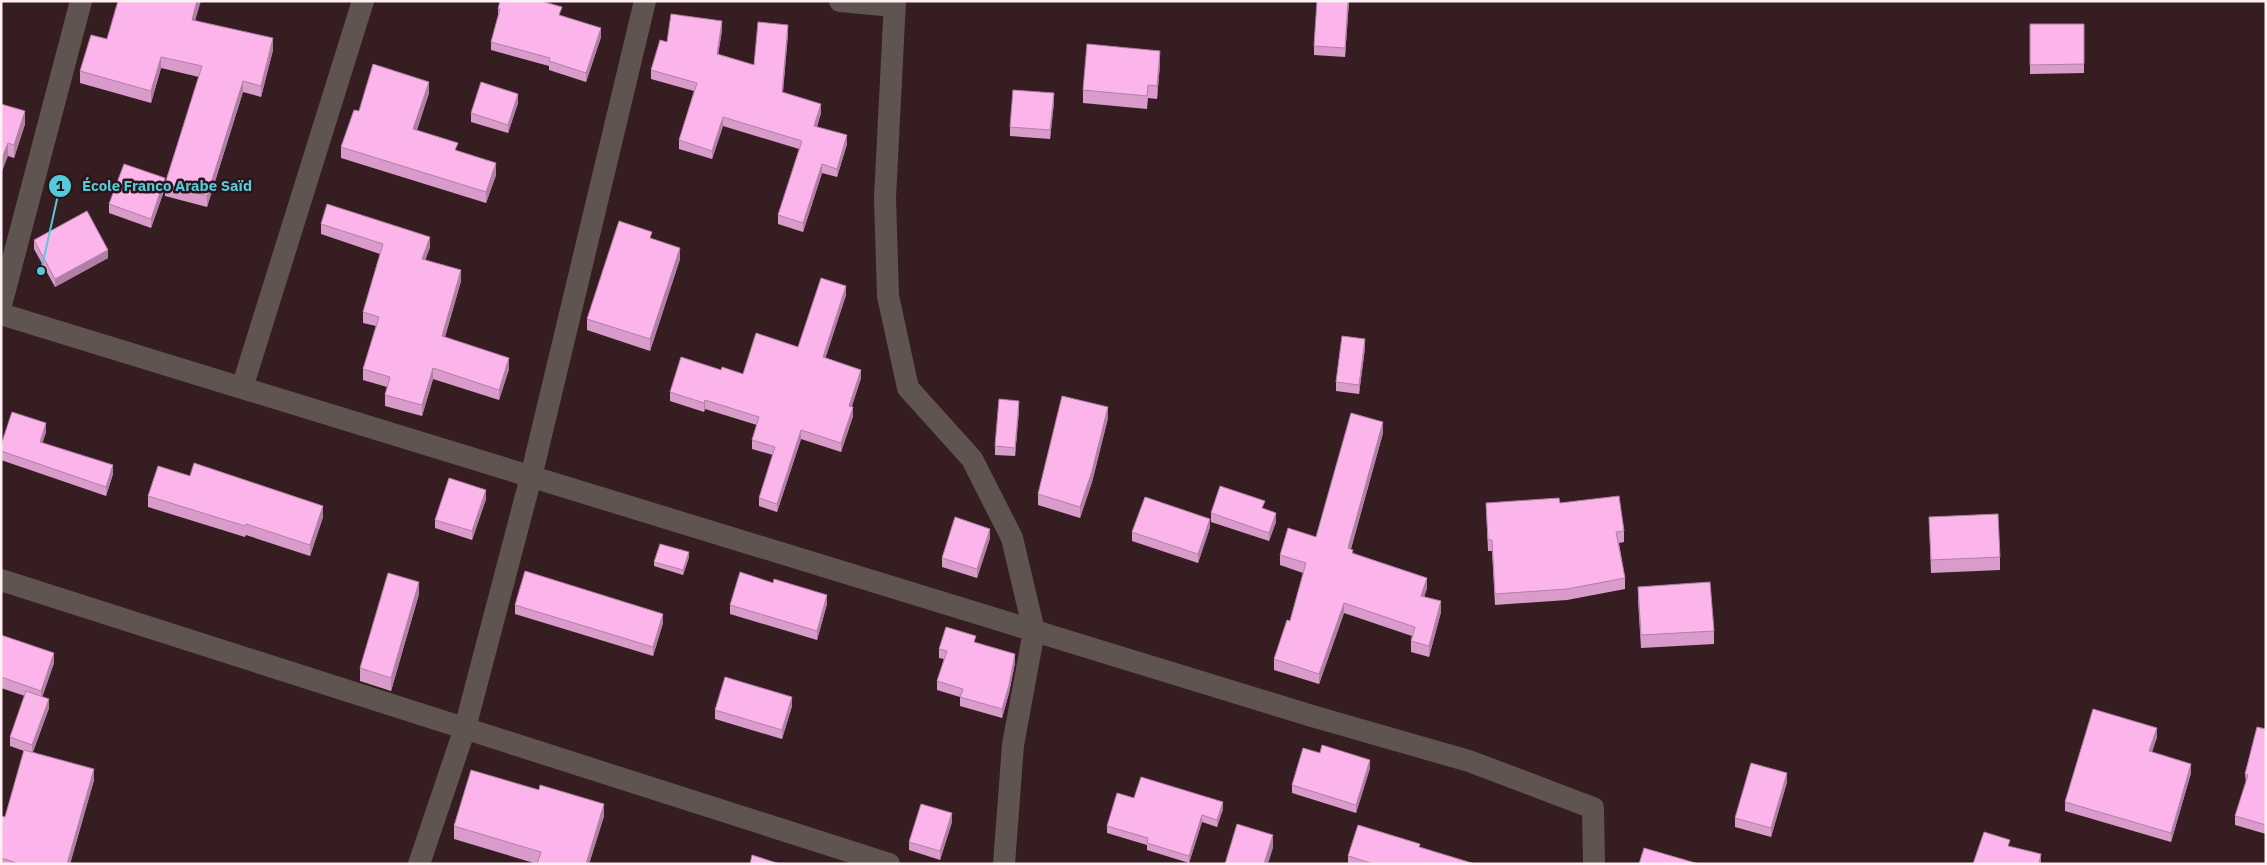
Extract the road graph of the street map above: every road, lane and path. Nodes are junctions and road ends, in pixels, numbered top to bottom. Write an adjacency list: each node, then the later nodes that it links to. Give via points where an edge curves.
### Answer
1 (81, 1): 6 (street)
2 (363, 1): 8 (street)
3 (645, 1): 9 (street)
4 (840, 1): 5 (street)
5 (894, 3): 11 (street, via 885,198 888,286 908,388 972,459 1012,538)
6 (1, 305)
7 (1, 314): 8 (street)
8 (242, 388): 9 (street)
9 (531, 477): 11 (street); 12 (street)
10 (1, 580): 12 (street)
11 (1034, 631): 15 (street, via 1013,745); 16 (street, via 1469,761 1593,808)
12 (465, 728): 13 (street); 14 (street)
13 (420, 864)
14 (889, 864)
15 (1004, 864)
16 (1594, 864)

